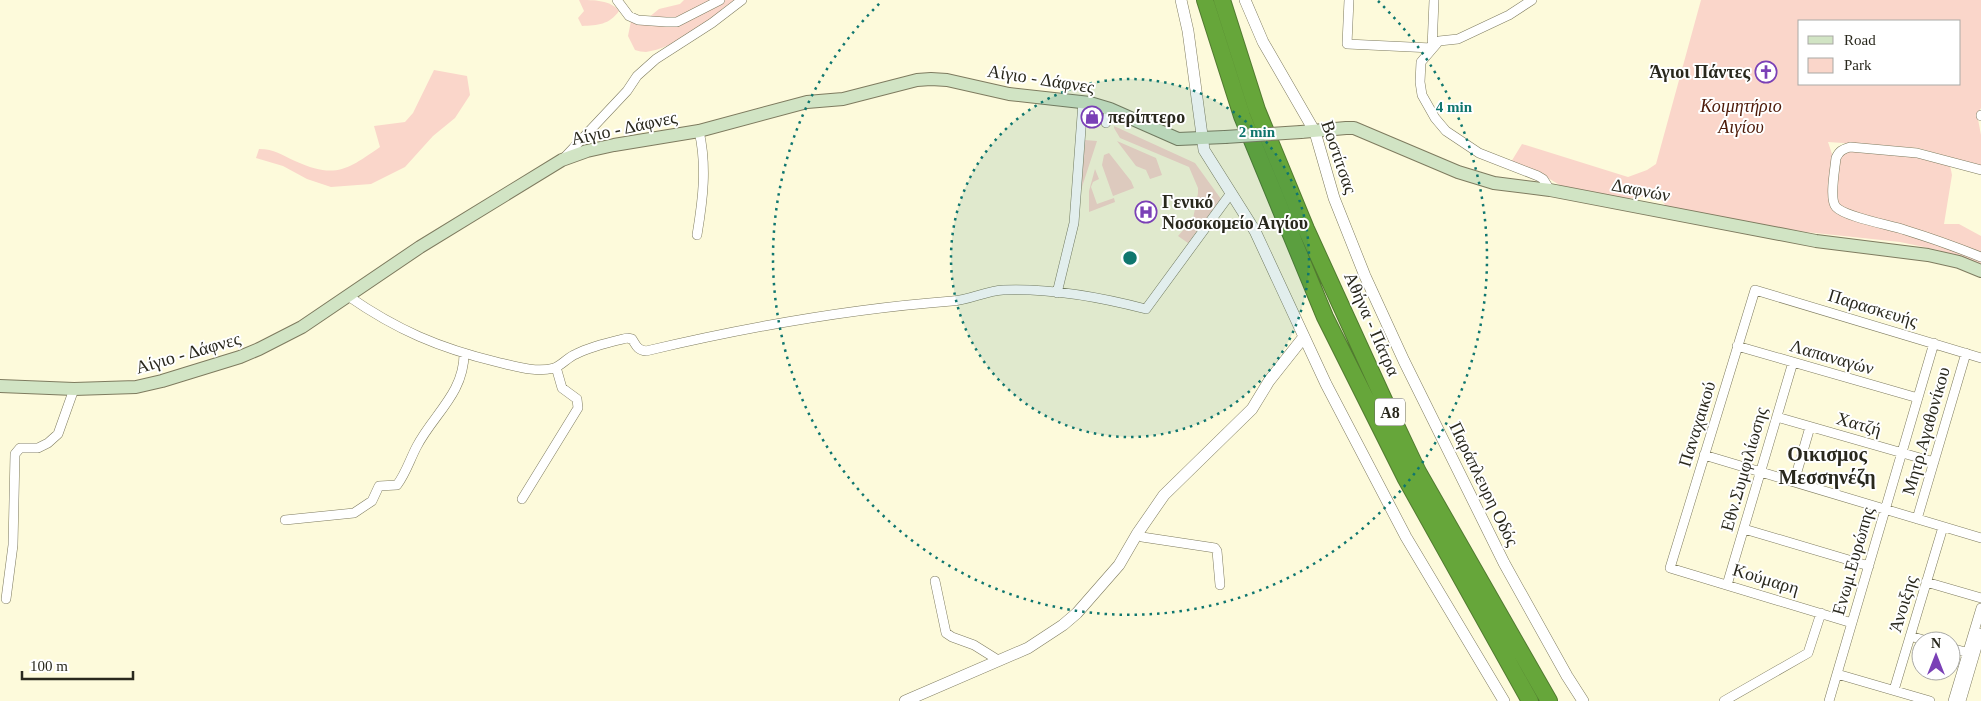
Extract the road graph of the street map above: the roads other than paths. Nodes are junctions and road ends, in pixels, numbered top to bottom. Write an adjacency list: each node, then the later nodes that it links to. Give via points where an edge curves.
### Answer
1 (617, 0): 2 (street, via 629,16 638,20 676,22)
2 (720, 0)
3 (742, 0): 19 (street, via 656,59)
4 (1181, 0): 18 (street)
5 (1204, 0): 77 (highway, Α8, via 1242,116 1325,317 1405,477)
6 (1222, 0): 78 (highway, Αθήνα - Πάτρα / Α8, via 1258,110 1306,229 1384,400 1423,480)
7 (1245, 0): 17 (street, Βοστίτσας, via 1263,42)
8 (1349, 0): 11 (street, via 1347,44)
9 (1434, 0): 11 (street)
10 (1532, 0): 11 (street, via 1458,39 1439,41)
11 (1432, 48): 21 (street, via 1421,62 1420,86 1424,100 1440,125 1479,153 1538,176)
12 (1083, 102): 13 (main road, Αίγιο - Δάφνες); 15 (main road, Αίγιο - Δάφνες, via 1009,94 942,79 923,79 843,99 807,102); 28 (street, via 1074,223)
13 (1110, 109): 14 (street); 18 (main road, Αίγιο - Δάφνες, via 1178,139)
14 (1106, 123)
15 (699, 131): 19 (main road, Αίγιο - Δάφνες, via 605,147); 23 (street, via 704,171)
16 (1301, 132): 17 (main road, Δαφνών); 18 (main road, Αίγιο - Δάφνες, bridge)
17 (1314, 132): 21 (main road, Δαφνών, via 1354,128 1480,180); 26 (street, Βοστίτσας, via 1330,187)
18 (1202, 139): 22 (street, via 1204,150)
19 (562, 160): 29 (main road, Αίγιο - Δάφνες, via 420,247)
20 (1981, 170): 24 (street, via 1917,153 1850,147 1843,149 1836,158 1832,200 1840,210)
21 (1550, 190): 25 (main road, Δαφνών, via 1816,241 1928,255)
22 (1231, 193): 28 (street, via 1146,309 1107,299); 30 (street, via 1262,245)
23 (697, 235)
24 (1981, 257)
25 (1981, 271)
26 (1365, 276): 79 (street, Παράπλευρη Οδός, via 1504,563)
27 (1755, 290): 31 (street, Παρασκευής); 32 (street, Παναχαικού)
28 (1057, 293): 37 (street, via 1004,290 956,301 889,306 789,321 646,351 636,347 632,338 627,338 578,352)
29 (348, 296): 34 (street, via 392,325); 39 (main road, Αίγιο - Δάφνες, via 293,331 219,365 136,387)
30 (1304, 338): 54 (street, via 1269,381 1252,409 1164,495); 76 (street, via 1406,537)
31 (1934, 343): 33 (street, Παρασκευής); 40 (street, Ενωμ.Ευρώπης)
32 (1737, 346): 36 (street, Λαπαναγών); 44 (street, Παναχαικού)
33 (1966, 353): 35 (street, Παρασκευής); 45 (street, Μητρ.Αγαθονίκου)
34 (464, 354): 37 (street, via 522,368); 51 (street, via 464,365 452,395 417,445 397,485 378,486 372,501 354,513)
35 (1981, 358)
36 (1793, 362): 40 (street, Λαπαναγών); 41 (street, Εθν.Συμφιλίωσης)
37 (556, 367): 48 (street, via 562,388 577,399 578,408)
38 (0, 386): 39 (main road, Αίγιο - Δάφνες)
39 (74, 389): 62 (street, via 58,434 42,446 20,448 15,454 13,545)
40 (1918, 398): 43 (street, Ενωμ.Ευρώπης)
41 (1776, 417): 42 (street, Χατζή); 46 (street, Εθν.Συμφιλίωσης)
42 (1810, 427): 43 (street, Χατζή); 47 (street)
43 (1902, 453): 45 (street, Χατζή); 49 (street, Ενωμ.Ευρώπης)
44 (1704, 455): 46 (street); 57 (street, Παναχαικού)
45 (1934, 462): 50 (street, Μητρ.Αγαθονίκου)
46 (1760, 472): 47 (street); 53 (street, Εθν.Συμφιλίωσης)
47 (1794, 482): 49 (street)
48 (522, 499)
49 (1885, 510): 50 (street); 56 (street, Ενωμ.Ευρώπης)
50 (1917, 519): 52 (street)
51 (285, 520)
52 (1943, 526): 55 (street); 59 (street, Άνοιξης)
53 (1744, 529): 56 (street); 61 (street, Εθν.Συμφιλίωσης)
54 (1137, 534): 60 (street, via 1215,548); 72 (street, via 1119,565 1077,613 1028,648)
55 (1981, 538)
56 (1869, 566): 67 (street, Ενωμ.Ευρώπης)
57 (1670, 568): 61 (street, Κούμαρη)
58 (935, 581): 72 (street, via 946,633)
59 (1926, 582): 63 (street); 69 (street, Άνοιξης)
60 (1220, 585)
61 (1727, 585): 65 (street, Κούμαρη)
62 (6, 598)
63 (1981, 598)
64 (1981, 608): 66 (street)
65 (1821, 613): 67 (street, Κούμαρη); 80 (street, via 1808,653)
66 (1979, 621): 71 (street)
67 (1852, 623): 73 (street, Ενωμ.Ευρώπης)
68 (1981, 633): 71 (street)
69 (1910, 636): 74 (street, Άνοιξης)
70 (1961, 651): 71 (street)
71 (1971, 654): 83 (street); 84 (street)
72 (998, 660): 75 (street)
73 (1837, 674): 74 (street); 81 (street, Ενωμ.Ευρώπης)
74 (1894, 690): 82 (street)
75 (905, 701)
76 (1504, 701)
77 (1530, 701)
78 (1549, 701)
79 (1583, 701)
80 (1724, 701)
81 (1829, 701)
82 (1930, 701)
83 (1954, 701)
84 (1961, 701)

